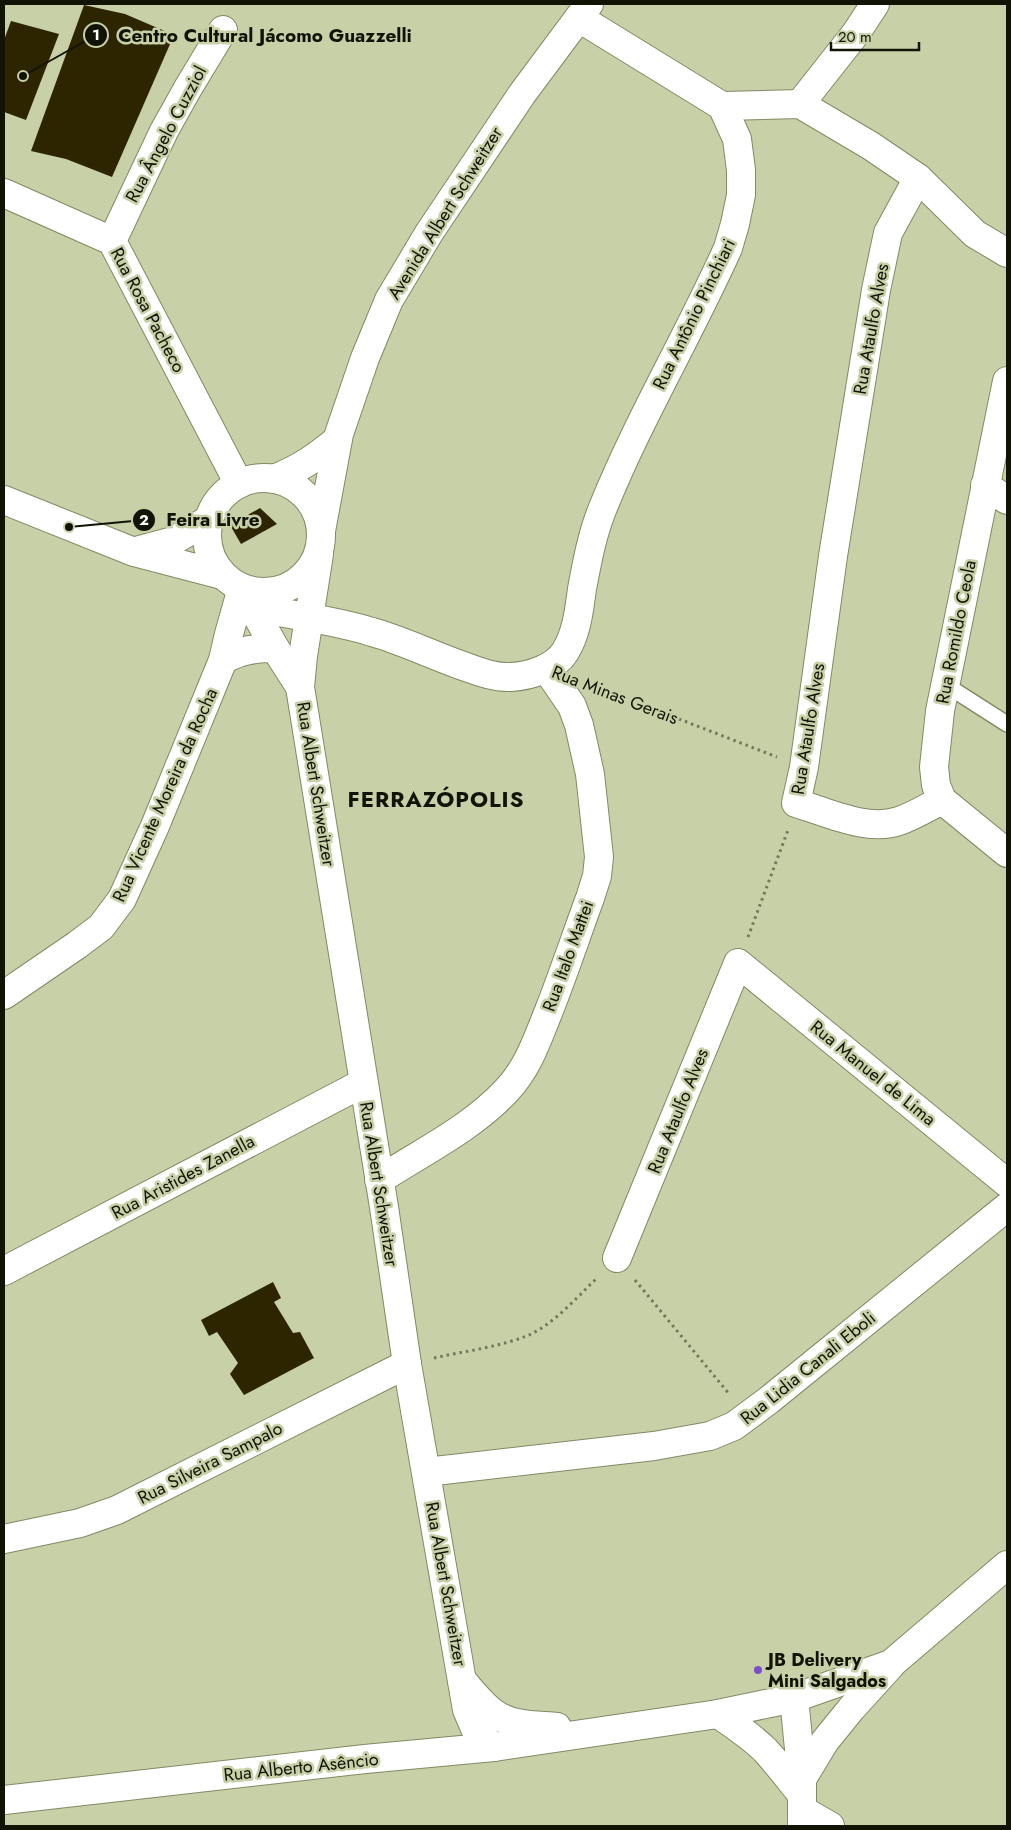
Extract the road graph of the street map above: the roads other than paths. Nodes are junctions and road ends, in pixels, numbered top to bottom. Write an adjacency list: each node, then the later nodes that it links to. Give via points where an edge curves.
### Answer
1 (875, 4): 4 (street)
2 (584, 11): 5 (street); 11 (street, Avenida Albert Schweitzer, via 522,94 429,233 389,300)
3 (223, 30): 8 (street, Rua Ângelo Cuzziol, via 164,131)
4 (800, 104): 5 (street); 6 (street, via 856,136)
5 (722, 106): 24 (street, Rua Antônio Pinchiari, via 737,139 741,170 741,195 728,248 628,449 601,512 572,639 558,661)
6 (918, 178): 9 (street, via 975,234); 28 (street, Rua Ataulfo Alves, via 888,233 876,290 796,803 868,824 884,824 899,821)
7 (4, 193): 8 (street, Rua Rosa Pacheco)
8 (112, 240): 13 (street, Rua Rosa Pacheco)
9 (1007, 253)
10 (1007, 381): 14 (street, Rua Romildo Ceola)
11 (337, 440): 12 (street, via 311,462); 18 (street, Avenida Albert Schweitzer)
12 (274, 479): 13 (street); 18 (street, via 290,484 313,505 320,520)
13 (238, 484): 17 (street, via 219,498)
14 (985, 485): 16 (street); 25 (street, Rua Romildo Ceola)
15 (4, 500): 19 (street, Rua Minas Gerais)
16 (1007, 500)
17 (208, 520): 19 (street, via 173,541); 20 (street, via 208,549 215,566)
18 (320, 542): 20 (street, via 313,566 294,584 268,592); 21 (street, Rua Albert Schweitzer)
19 (134, 552): 20 (street, Rua Minas Gerais)
20 (238, 590): 21 (street, Rua Minas Gerais); 22 (street, Rua Albert Schweitzer); 23 (street, Rua Vicente Moreira da Rocha)
21 (308, 618): 24 (street, Rua Minas Gerais, via 373,632 492,676 518,676); 26 (street, Rua Albert Schweitzer)
22 (276, 648): 23 (street, via 251,649); 26 (street, Rua Albert Schweitzer)
23 (223, 660): 31 (street, Rua Vicente Moreira da Rocha, via 122,900 101,927)
24 (546, 668): 33 (street, Rua Italo Mattei, via 574,712 590,774 599,857 590,898 539,1035 518,1076 490,1107)
25 (946, 685): 27 (lane); 28 (street, Rua Romildo Ceola, via 934,767)
26 (300, 687): 32 (street, Rua Albert Schweitzer)
27 (1007, 724)
28 (942, 800): 29 (street)
29 (1007, 853)
30 (738, 963): 34 (street, Rua Manuel de Lima); 36 (street, Rua Ataulfo Alves)
31 (4, 995)
32 (363, 1083): 33 (street, Rua Albert Schweitzer); 37 (street, Rua Aristides Zanella)
33 (379, 1180): 38 (street, Rua Albert Schweitzer)
34 (1007, 1183)
35 (1007, 1207): 39 (street, Rua Lidia Canali Eboli, via 734,1426 710,1436 654,1446)
36 (617, 1258)
37 (4, 1271)
38 (407, 1364): 39 (street, Rua Albert Schweitzer); 40 (street, Rua Silveira Sampalo, via 117,1510 80,1523)
39 (426, 1472): 43 (street, Rua Albert Schweitzer)
40 (4, 1539)
41 (1007, 1565): 42 (street)
42 (892, 1664): 44 (street, Rua Alberto Asêncio); 50 (street, via 825,1741)
43 (462, 1680): 46 (street, Rua Alberto Asêncio, via 505,1720); 47 (street, Rua Albert Schweitzer, via 472,1725); 48 (street, Rua Albert Schweitzer, via 453,1727 438,1743)
44 (794, 1698): 45 (street, Rua Alberto Asêncio); 50 (street)
45 (718, 1714): 46 (street, Rua Alberto Asêncio); 50 (street, via 764,1750 784,1772)
46 (598, 1731): 47 (street, Rua Alberto Asêncio)
47 (494, 1747): 48 (street, Rua Alberto Asêncio)
48 (420, 1754): 49 (street, Rua Alberto Asêncio)
49 (4, 1800)
50 (802, 1803): 51 (street)
51 (830, 1826)

